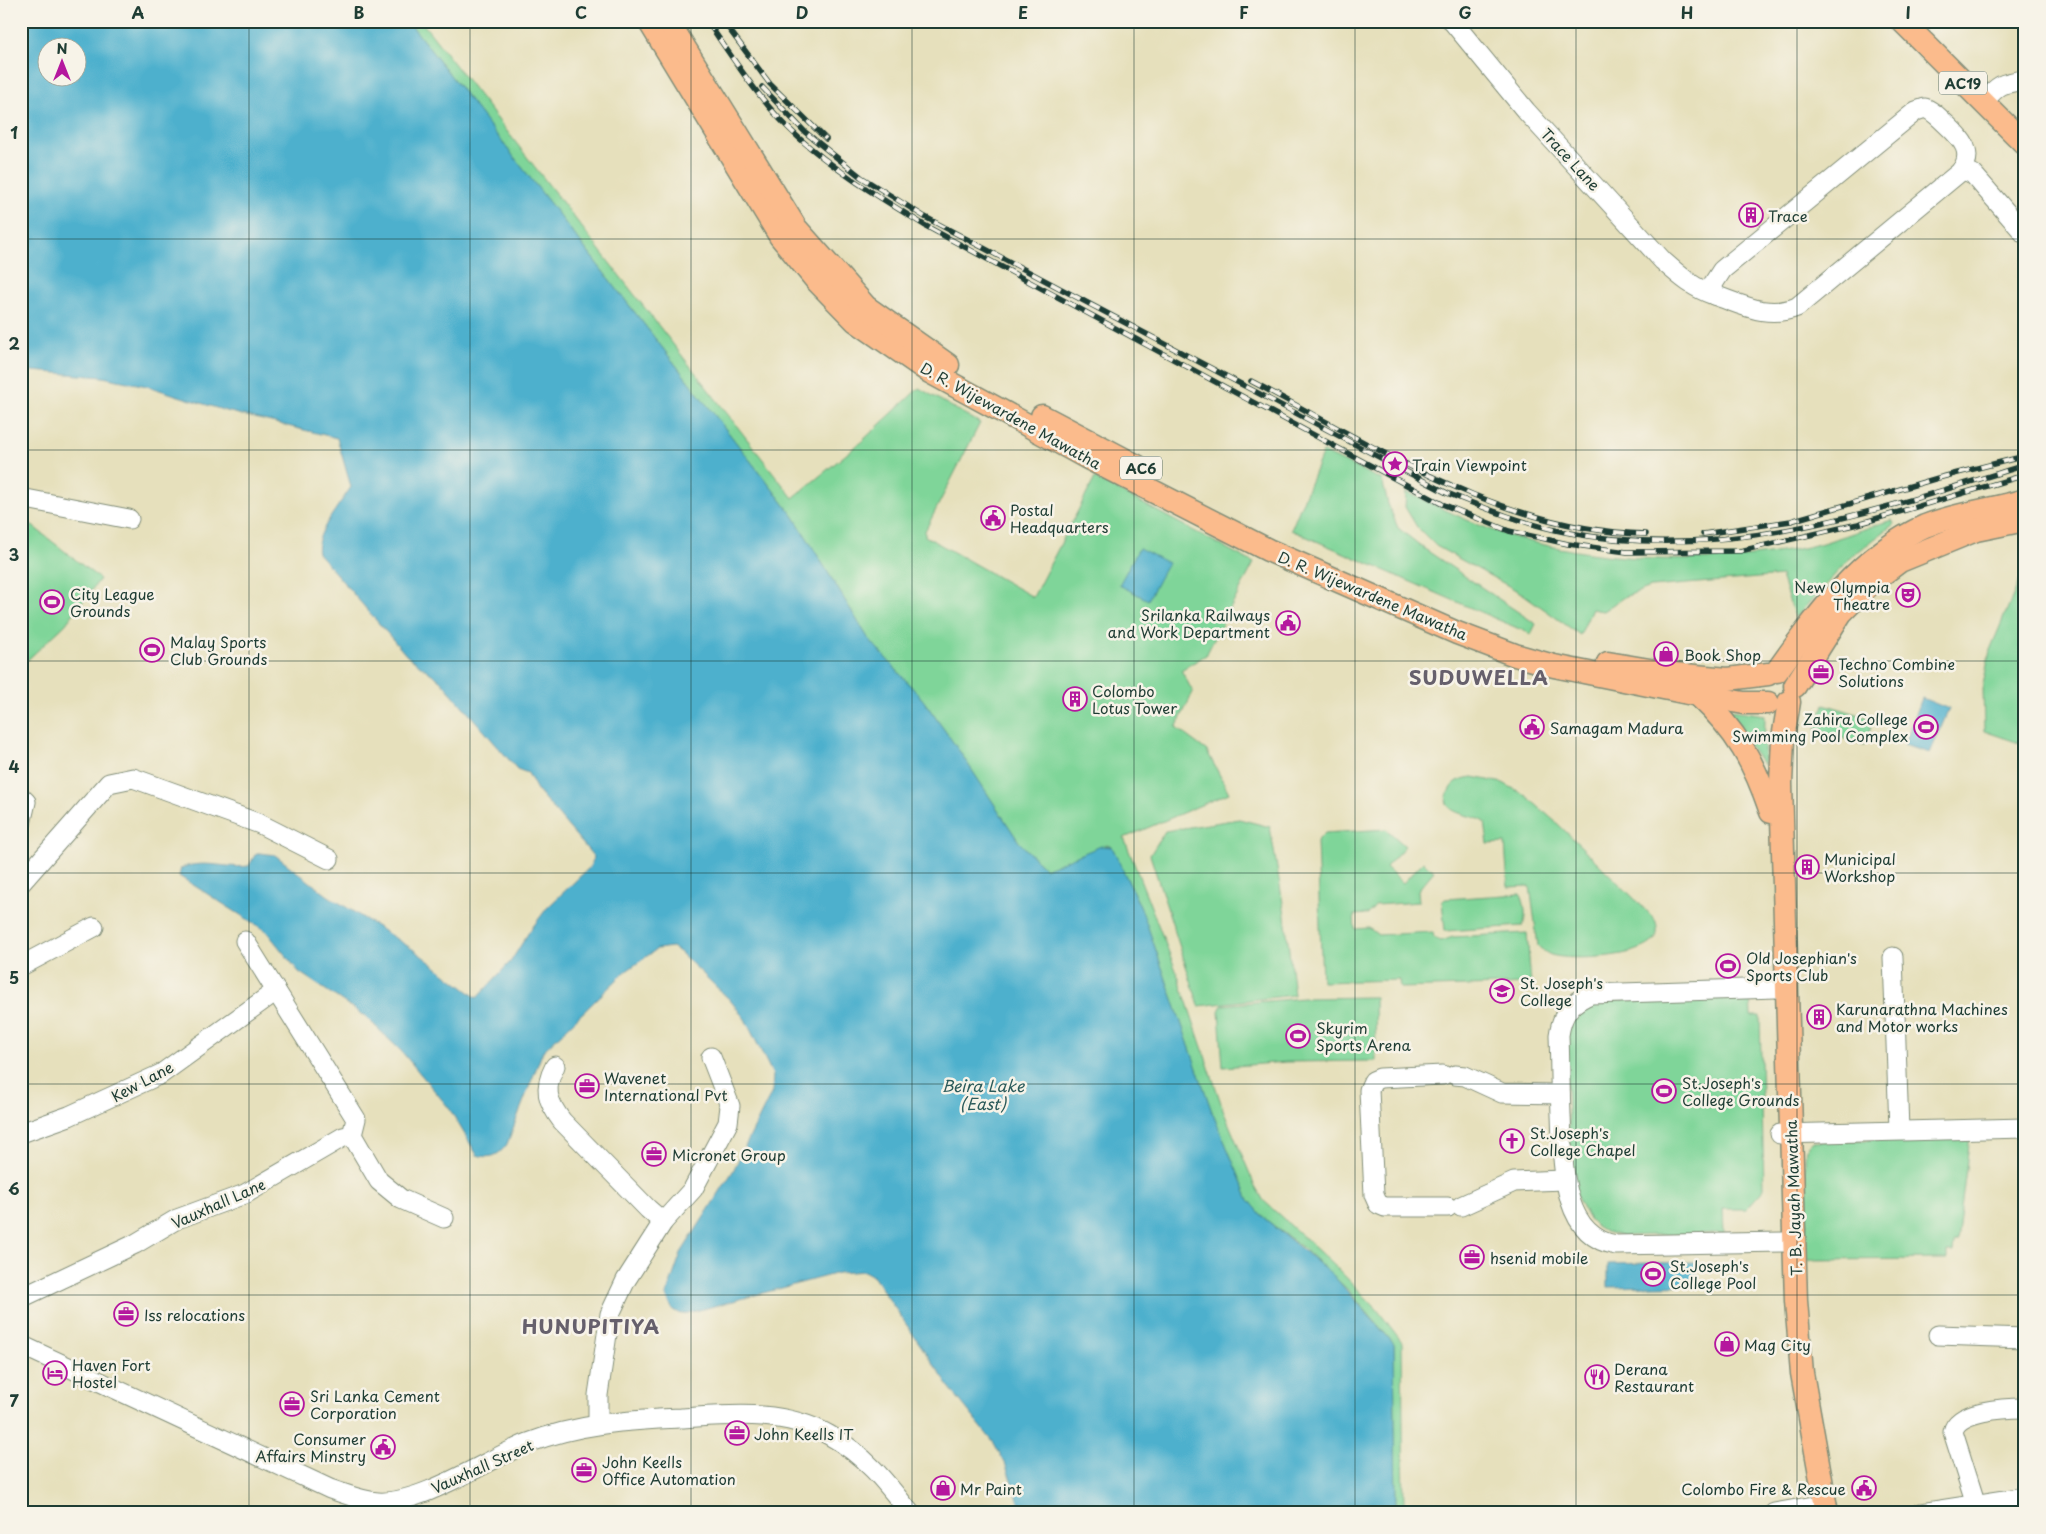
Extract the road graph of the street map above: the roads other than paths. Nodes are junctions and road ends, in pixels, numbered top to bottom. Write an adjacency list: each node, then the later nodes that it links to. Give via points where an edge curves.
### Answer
1 (649, 21): 16 (main road, D. R. Wijewardene Mawatha / AC6, via 780,236 856,321 928,371 1086,457)
2 (668, 21): 16 (main road, D. R. Wijewardene Mawatha / AC6, via 796,228 866,307 952,368)
3 (1452, 21): 10 (street, Trace Lane, via 1526,111 1664,261 1683,279)
4 (1902, 21): 6 (main road, AC19)
5 (2025, 80): 6 (street, via 2005,82 1996,87)
6 (1984, 103): 7 (main road, AC19)
7 (2025, 144)
8 (1968, 171): 9 (street); 10 (street, Trace Lane, via 1797,307 1783,312 1768,312); 10 (street, via 1963,140 1933,112 1920,109 1722,270)
9 (2025, 234)
10 (1706, 292)
11 (21, 498): 13 (street)
12 (2025, 500): 15 (main road, via 1968,512)
13 (129, 519)
14 (2025, 520): 17 (main road, T. B. Jayah Mawatha, via 1976,530)
15 (1925, 527): 17 (main road); 19 (main road, via 1892,545 1846,582)
16 (1271, 543): 18 (main road, D. R. Wijewardene Mawatha / AC6)
17 (1934, 547): 21 (main road, T. B. Jayah Mawatha, via 1900,561 1872,582 1841,613)
18 (1460, 626): 19 (main road, D. R. Wijewardene Mawatha / AC6, via 1621,666 1673,674 1728,679); 20 (main road, D. R. Wijewardene Mawatha / AC6, via 1515,655)
19 (1772, 673): 21 (main road, via 1789,675); 21 (main road, via 1760,685 1760,692)
20 (1698, 695): 21 (main road, D. R. Wijewardene Mawatha / AC6, via 1744,703); 23 (main road, via 1732,730 1748,753)
21 (1781, 699): 23 (main road, T. B. Jayah Mawatha); 39 (main road, T. B. Jayah Mawatha)
22 (21, 797): 24 (street, via 26,802)
23 (1771, 812): 31 (main road, T. B. Jayah Mawatha)
24 (21, 824)
25 (329, 859): 26 (street, via 260,824 133,778 109,783)
26 (21, 884)
27 (94, 927): 30 (street)
28 (245, 941): 32 (street)
29 (1893, 958): 37 (street)
30 (21, 966)
31 (1776, 988): 35 (street, via 1607,993 1591,994 1576,1000 1560,1023); 39 (main road, T. B. Jayah Mawatha)
32 (276, 991): 38 (street, Kew Lane, via 161,1074 69,1116); 40 (street, via 356,1119)
33 (711, 1057): 43 (street, via 730,1106 728,1123 693,1189)
34 (555, 1066): 43 (street, via 546,1084 552,1108)
35 (1560, 1094): 41 (street); 41 (street, via 1502,1093 1465,1076 1449,1075 1380,1078 1372,1081 1369,1090 1374,1195 1378,1204 1385,1207 1454,1207 1514,1182)
36 (2025, 1128): 37 (street)
37 (1900, 1130): 39 (street)
38 (21, 1133)
39 (1786, 1134): 44 (main road, T. B. Jayah Mawatha); 53 (main road, T. B. Jayah Mawatha, via 1802,1373)
40 (352, 1135): 42 (street, via 379,1181 401,1200); 45 (street, Vauxhall Lane, via 343,1137 245,1194 177,1219 135,1244)
41 (1564, 1180): 44 (street, via 1582,1225 1602,1243)
42 (444, 1218)
43 (663, 1222): 50 (street, via 626,1280 610,1314 598,1395)
44 (1783, 1242): 53 (main road, T. B. Jayah Mawatha, via 1789,1383)
45 (21, 1298)
46 (1938, 1335): 47 (street)
47 (2025, 1338)
48 (21, 1345): 50 (street, Vauxhall Street, via 330,1489 374,1501 411,1498 527,1444)
49 (2025, 1408): 52 (street, via 1992,1410 1958,1422 1954,1427)
50 (598, 1424): 54 (street, Vauxhall Street, via 742,1414 788,1419 826,1433 857,1453 876,1470)
51 (2025, 1497): 52 (street)
52 (1976, 1505): 56 (street)
53 (1820, 1509): 55 (street)
54 (910, 1513)
55 (1774, 1513)
56 (1921, 1513)

